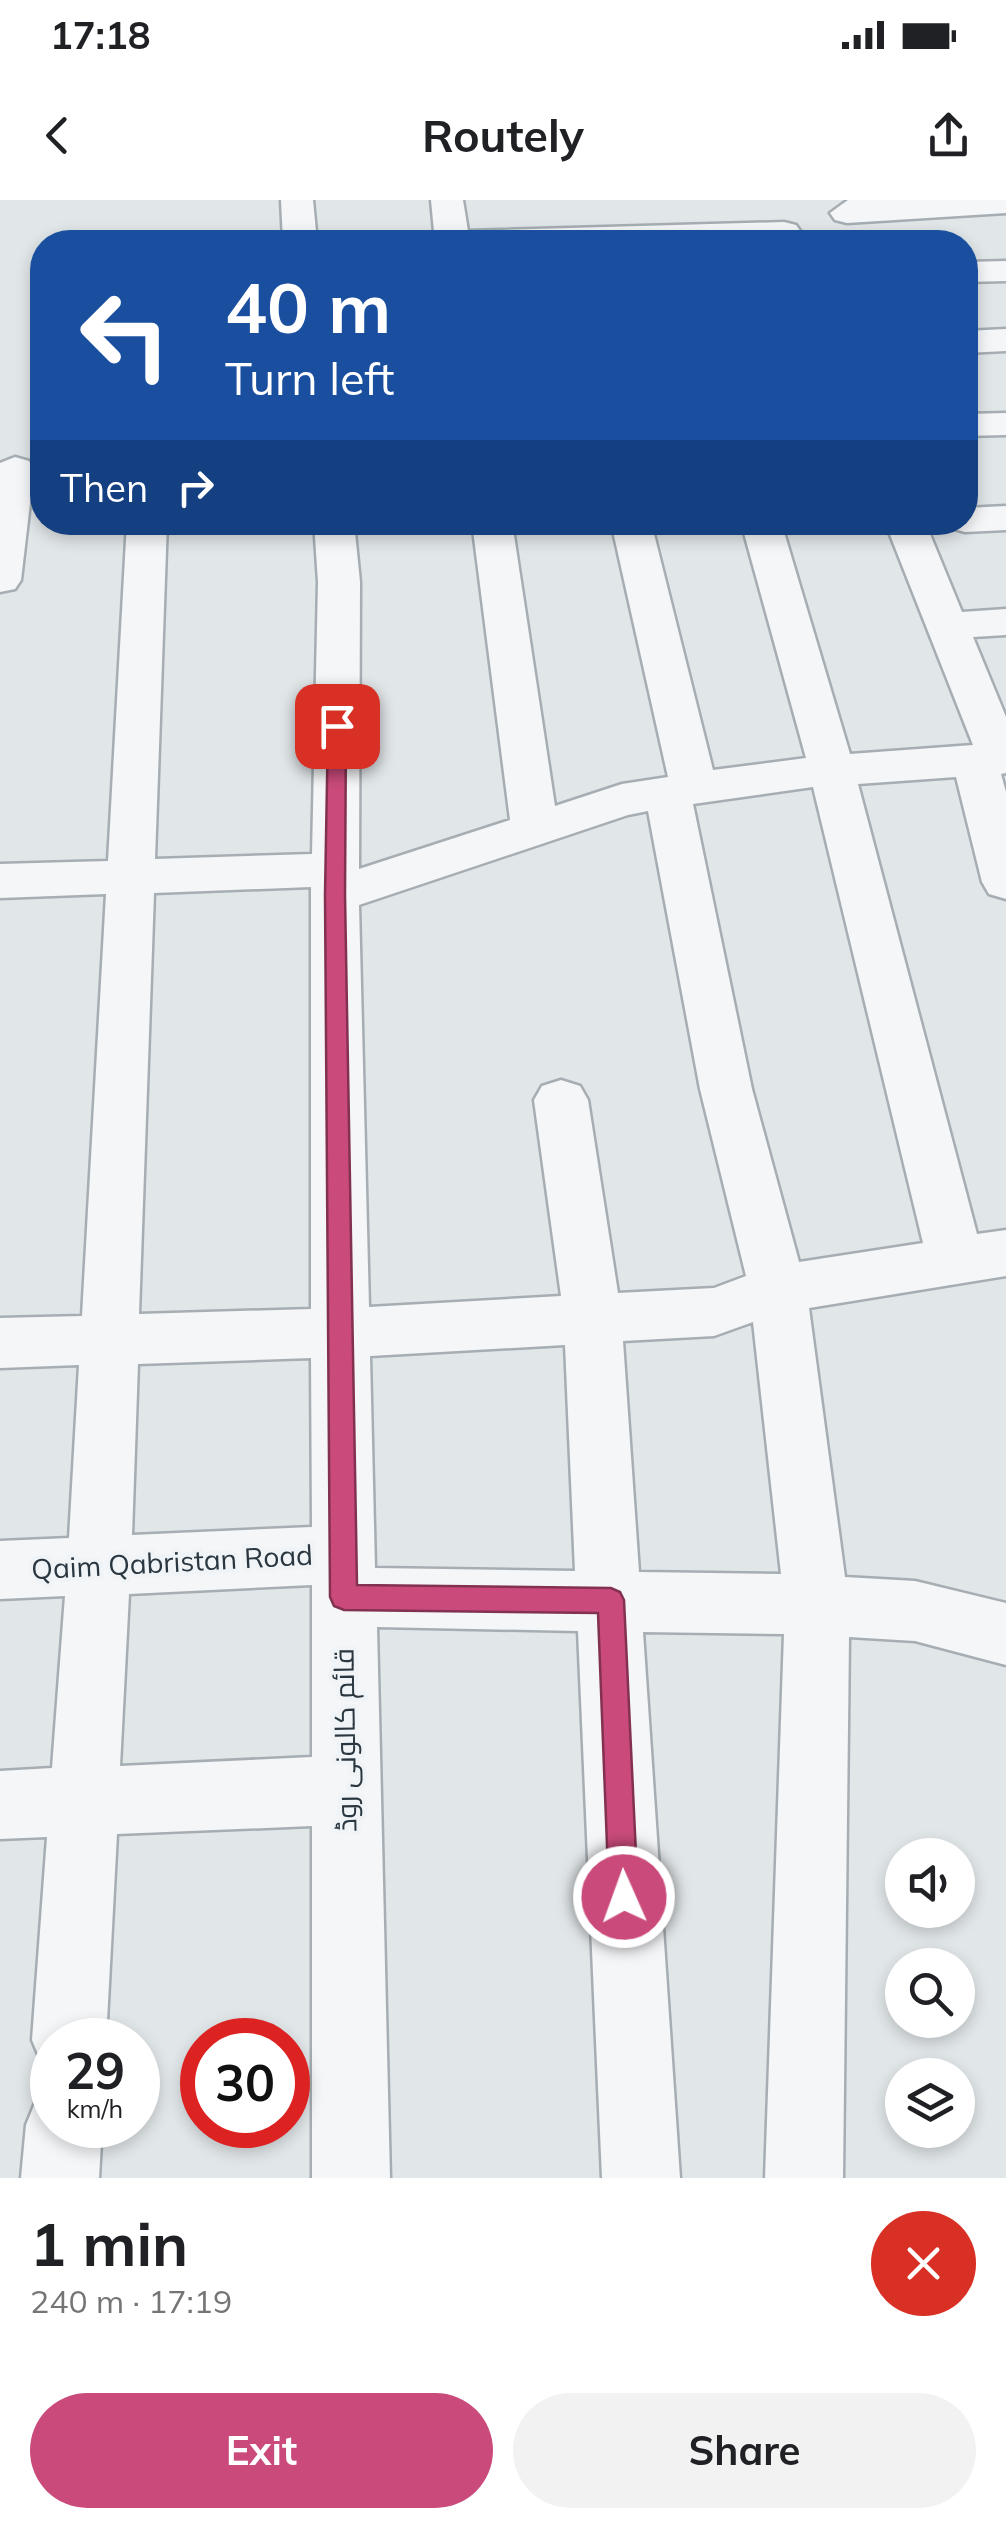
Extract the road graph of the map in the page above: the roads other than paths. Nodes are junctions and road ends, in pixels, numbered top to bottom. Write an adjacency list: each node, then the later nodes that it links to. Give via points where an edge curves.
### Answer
1 (297, 200): 5 (street)
2 (447, 200): 6 (street)
3 (875, 200): 4 (street, via 847,213)
4 (1006, 204)
5 (299, 230)
6 (451, 230)
7 (1006, 271): 8 (street)
8 (978, 272)
9 (1006, 340): 10 (street)
10 (978, 341)
11 (1006, 424): 12 (street)
12 (978, 425)
13 (19, 469): 22 (street)
14 (1006, 518): 15 (street)
15 (978, 519)
16 (145, 535): 29 (street)
17 (335, 535): 32 (street, قائم کالونی روڈ)
18 (494, 535): 28 (street)
19 (632, 535): 27 (street)
20 (766, 535): 26 (street)
21 (910, 535): 24 (street)
22 (0, 580)
23 (1006, 622): 24 (street)
24 (947, 626): 25 (street)
25 (994, 759): 26 (street); 31 (street)
26 (832, 771): 27 (street); 34 (street)
27 (681, 790): 28 (street, via 622,800); 35 (street, via 726,1089)
28 (535, 829): 32 (street)
29 (130, 877): 30 (street); 32 (street); 38 (street)
30 (0, 880)
31 (1006, 882)
32 (335, 883): 37 (street, قائم کالونی روڈ)
33 (560, 1100): 36 (street)
34 (981, 1257): 35 (street)
35 (778, 1289): 36 (street, via 714,1312); 44 (street)
36 (593, 1319): 37 (street); 43 (street)
37 (340, 1333): 38 (street); 42 (street, قائم کالونی روڈ)
38 (110, 1340): 39 (street); 40 (street)
39 (0, 1343)
40 (99, 1566): 41 (street, Qaim Qabristan Road); 42 (street, Qaim Qabristan Road); 47 (street)
41 (0, 1570)
42 (344, 1576): 43 (street, Qaim Qabristan Road); 46 (street, قائم کالونی روڈ)
43 (611, 1600): 44 (street, Qaim Qabristan Road); 53 (street)
44 (817, 1606): 45 (street, Qaim Qabristan Road, via 915,1612); 54 (street)
45 (1006, 1634)
46 (346, 1790): 47 (street); 52 (street, قائم کالونی روڈ)
47 (84, 1801): 48 (street); 49 (street)
48 (0, 1805)
49 (70, 2018)
50 (62, 2148): 51 (street)
51 (60, 2178)
52 (351, 2178)
53 (641, 2178)
54 (804, 2178)

